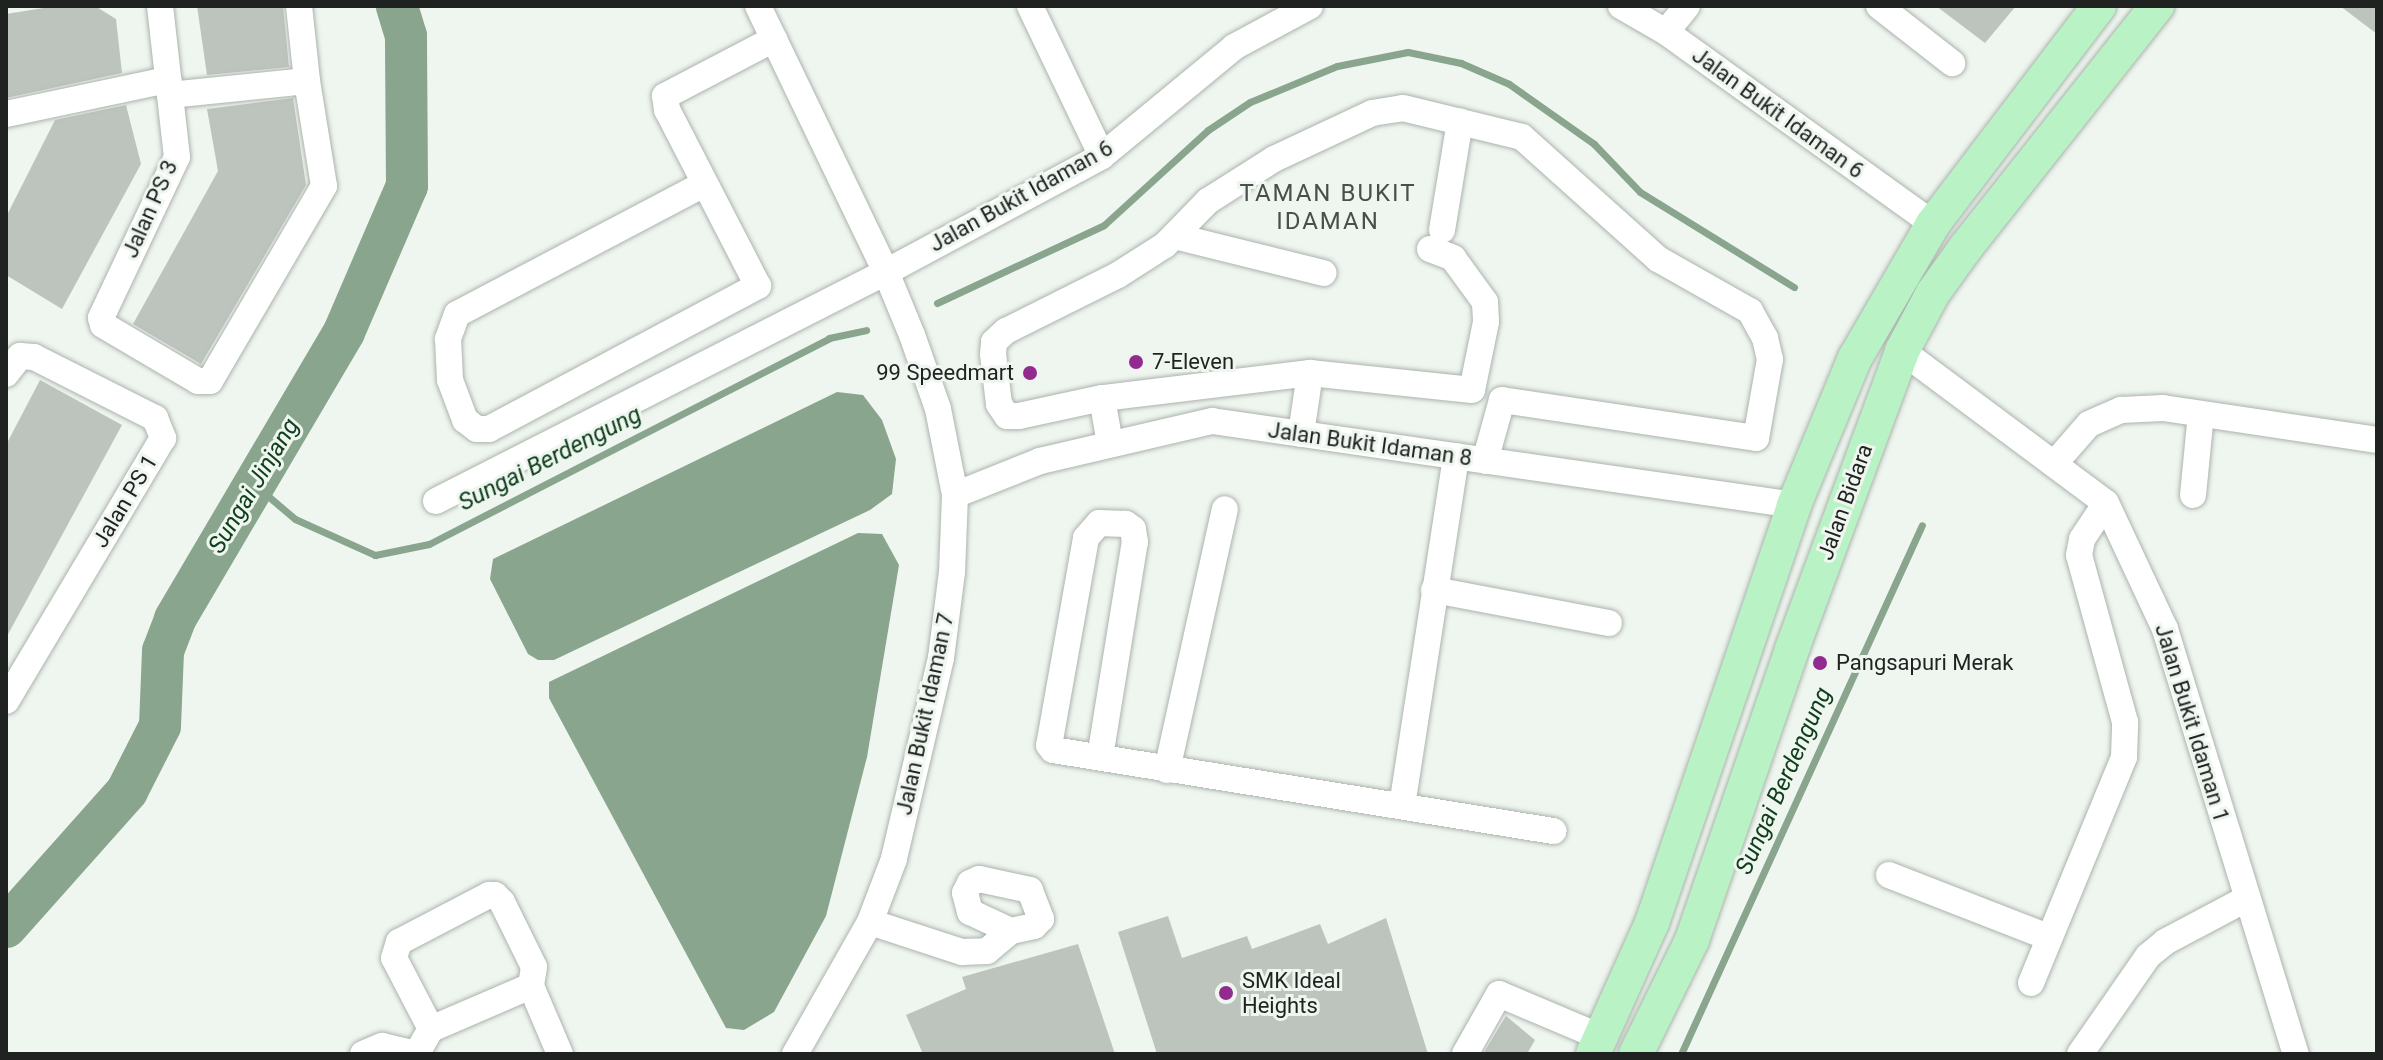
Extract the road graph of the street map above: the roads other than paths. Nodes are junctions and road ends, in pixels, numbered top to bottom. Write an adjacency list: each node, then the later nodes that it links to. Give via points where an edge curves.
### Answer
1 (160, 6): 15 (street, Jalan PS 3)
2 (299, 6): 14 (street)
3 (758, 6): 12 (street, Jalan Bukit Idaman 7)
4 (1030, 6): 18 (street)
5 (1310, 6): 18 (street, Jalan Bukit Idaman 6, via 1234,47)
6 (1621, 6): 11 (street, Jalan Bukit Idaman 6)
7 (1687, 6): 11 (street)
8 (1879, 6): 13 (street)
9 (2099, 6): 20 (main road, Jalan Bidara)
10 (2157, 6): 24 (main road, Jalan Bidara, via 1966,247)
11 (1666, 32): 20 (street, Jalan Bukit Idaman 6)
12 (774, 39): 19 (street, via 665,96); 22 (street, Jalan Bukit Idaman 7)
13 (1952, 63)
14 (307, 81): 15 (street); 15 (street, Jalan PS 3, via 324,186 210,381 198,381 103,325 102,311 177,157)
15 (169, 87): 16 (street)
16 (6, 114)
17 (1460, 121): 21 (street, via 1403,108 1372,113 1274,159 1208,201); 25 (street, via 1436,239 1485,302 1472,390); 33 (street, via 1522,137 1658,259 1750,311 1770,359 1756,438 1502,400)
18 (1102, 156): 22 (street, Jalan Bukit Idaman 6)
19 (704, 184): 19 (street, via 758,286 489,429 477,429 465,420 450,380 448,339 457,314)
20 (1933, 224): 39 (main road, Jalan Bidara, via 1868,331)
21 (1174, 236): 23 (street); 27 (street, via 1118,275 994,342 999,404 1007,416)
22 (886, 272): 35 (street, Jalan Bukit Idaman 7, via 938,409); 37 (street, Jalan Bukit Idaman 6)
23 (1324, 273)
24 (1902, 351): 34 (street, Jalan Bukit Idaman 1); 62 (main road, Jalan Bidara, via 1690,946)
25 (1310, 373): 27 (street); 29 (street)
26 (6, 374): 43 (street, Jalan PS 1, via 20,356 34,357 155,418 163,438)
27 (1102, 398): 31 (street)
28 (2201, 414): 30 (street); 34 (street, via 2163,408 2121,410 2089,424); 36 (street)
29 (1301, 434): 31 (street, Jalan Bukit Idaman 8, via 1212,421); 32 (street, Jalan Bukit Idaman 8)
30 (2377, 440)
31 (1110, 444): 35 (street, Jalan Bukit Idaman 8, via 1040,461)
32 (1456, 456): 33 (street, Jalan Bukit Idaman 8); 41 (street)
33 (1485, 461): 39 (street, Jalan Bukit Idaman 8)
34 (2054, 464): 38 (street, Jalan Bukit Idaman 1)
35 (955, 495): 50 (street, Jalan Bukit Idaman 7, via 941,658 894,859)
36 (2193, 495)
37 (436, 501)
38 (2106, 503): 49 (street, Jalan Bukit Idaman 1, via 2165,629); 52 (street, via 2082,539 2079,555 2125,722 2124,757)
39 (1794, 505): 56 (main road, Jalan Bidara, via 1652,923)
40 (1225, 509): 45 (street)
41 (1434, 590): 42 (street); 46 (street)
42 (1609, 623)
43 (6, 701)
44 (1100, 757): 44 (street, via 1049,745 1086,538 1099,523 1126,524 1133,529 1135,542); 45 (street)
45 (1167, 770): 46 (street)
46 (1402, 806): 47 (street)
47 (1553, 831)
48 (1889, 875): 52 (street)
49 (2246, 899): 63 (street, via 2148,956); 64 (street, Jalan Bukit Idaman 1)
50 (870, 922): 51 (street, via 962,952 987,951); 60 (street, Jalan Bukit Idaman 7)
51 (1011, 931)
52 (2048, 937): 53 (street)
53 (2031, 983)
54 (531, 986): 55 (street); 55 (street, via 534,967 502,902 489,895 399,942 395,950 394,958); 59 (street)
55 (431, 1029): 58 (street)
56 (1597, 1046): 61 (street, via 1499,994)
57 (363, 1054): 58 (street, via 382,1046)
58 (418, 1054)
59 (560, 1054)
60 (795, 1054)
61 (1465, 1054)
62 (1636, 1054)
63 (2080, 1054)
64 (2296, 1054)

